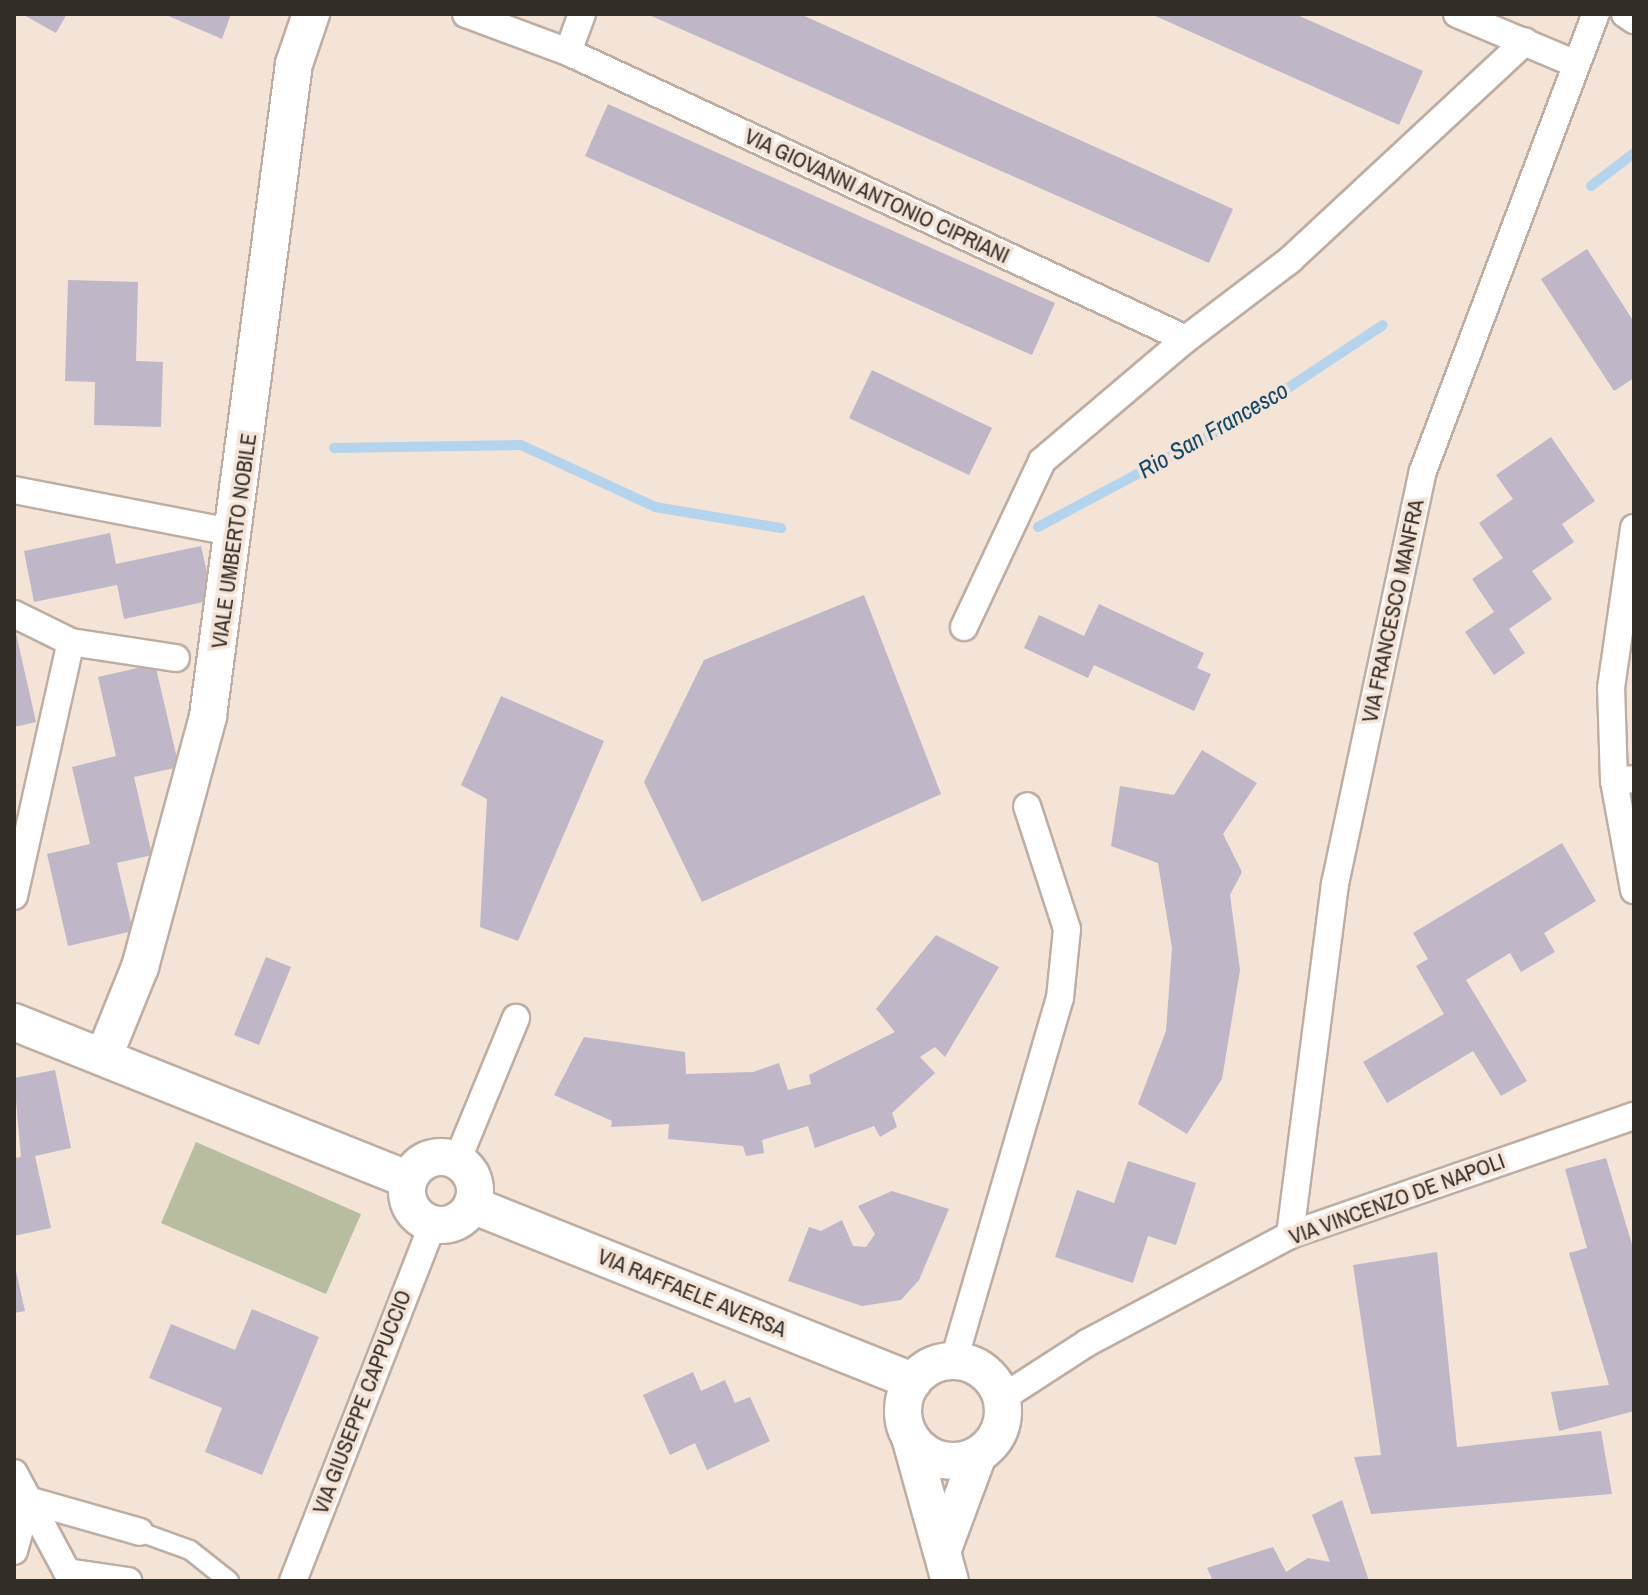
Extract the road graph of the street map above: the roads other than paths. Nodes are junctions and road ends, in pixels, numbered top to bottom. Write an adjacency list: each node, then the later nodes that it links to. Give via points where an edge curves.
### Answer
1 (311, 14): 14 (main road, VIALE UMBERTO NOBILE, via 294,64)
2 (466, 14): 9 (street, VIA GIOVANNI ANTONIO CIPRIANI)
3 (582, 14): 9 (street)
4 (1457, 14): 8 (street)
5 (1596, 14): 10 (street, VIA FRANCESCO MANFRA)
6 (1625, 14): 7 (street)
7 (1634, 20)
8 (1525, 42): 10 (street); 11 (street, via 1290,260)
9 (568, 52): 11 (street, VIA GIOVANNI ANTONIO CIPRIANI)
10 (1576, 64): 32 (street, VIA FRANCESCO MANFRA, via 1423,471 1335,884)
11 (1186, 339): 16 (street, via 1042,461)
12 (14, 490): 14 (street)
13 (1634, 528): 20 (street, via 1611,688)
14 (236, 533): 19 (main road, VIALE UMBERTO NOBILE)
15 (14, 614): 17 (street)
16 (964, 627)
17 (71, 642): 18 (street); 23 (street)
18 (176, 658): 19 (street)
19 (216, 664): 26 (main road, VIALE UMBERTO NOBILE, via 140,967)
20 (1624, 780): 22 (street)
21 (1027, 806): 33 (street, via 1067,929 1060,998)
22 (1634, 890)
23 (14, 896)
24 (516, 1018): 28 (street)
25 (14, 1022): 26 (main road)
26 (104, 1056): 29 (main road)
27 (1634, 1116): 32 (street, VIA VINCENZO DE NAPOLI)
28 (457, 1161): 29 (main road, via 435,1157); 30 (main road, via 475,1186)
29 (409, 1180): 31 (main road, via 411,1206)
30 (472, 1205): 31 (main road, via 456,1222); 34 (main road, VIA RAFFAELE AVERSA)
31 (433, 1224): 46 (street, VIA GIUSEPPE CAPPUCCIO)
32 (1290, 1235): 35 (street, VIA VINCENZO DE NAPOLI, via 1087,1343)
33 (954, 1360): 34 (main road); 35 (main road, via 985,1371)
34 (913, 1381): 36 (main road, via 903,1409)
35 (1002, 1398): 37 (main road, via 1000,1431)
36 (910, 1437): 37 (main road, via 948,1461); 42 (main road)
37 (978, 1455): 42 (main road)
38 (14, 1473): 39 (street)
39 (28, 1500): 40 (street); 41 (street); 43 (street)
40 (140, 1532): 45 (street, via 190,1550)
41 (14, 1551)
42 (946, 1565)
43 (66, 1576): 44 (street)
44 (128, 1581)
45 (229, 1581)
46 (293, 1581)

